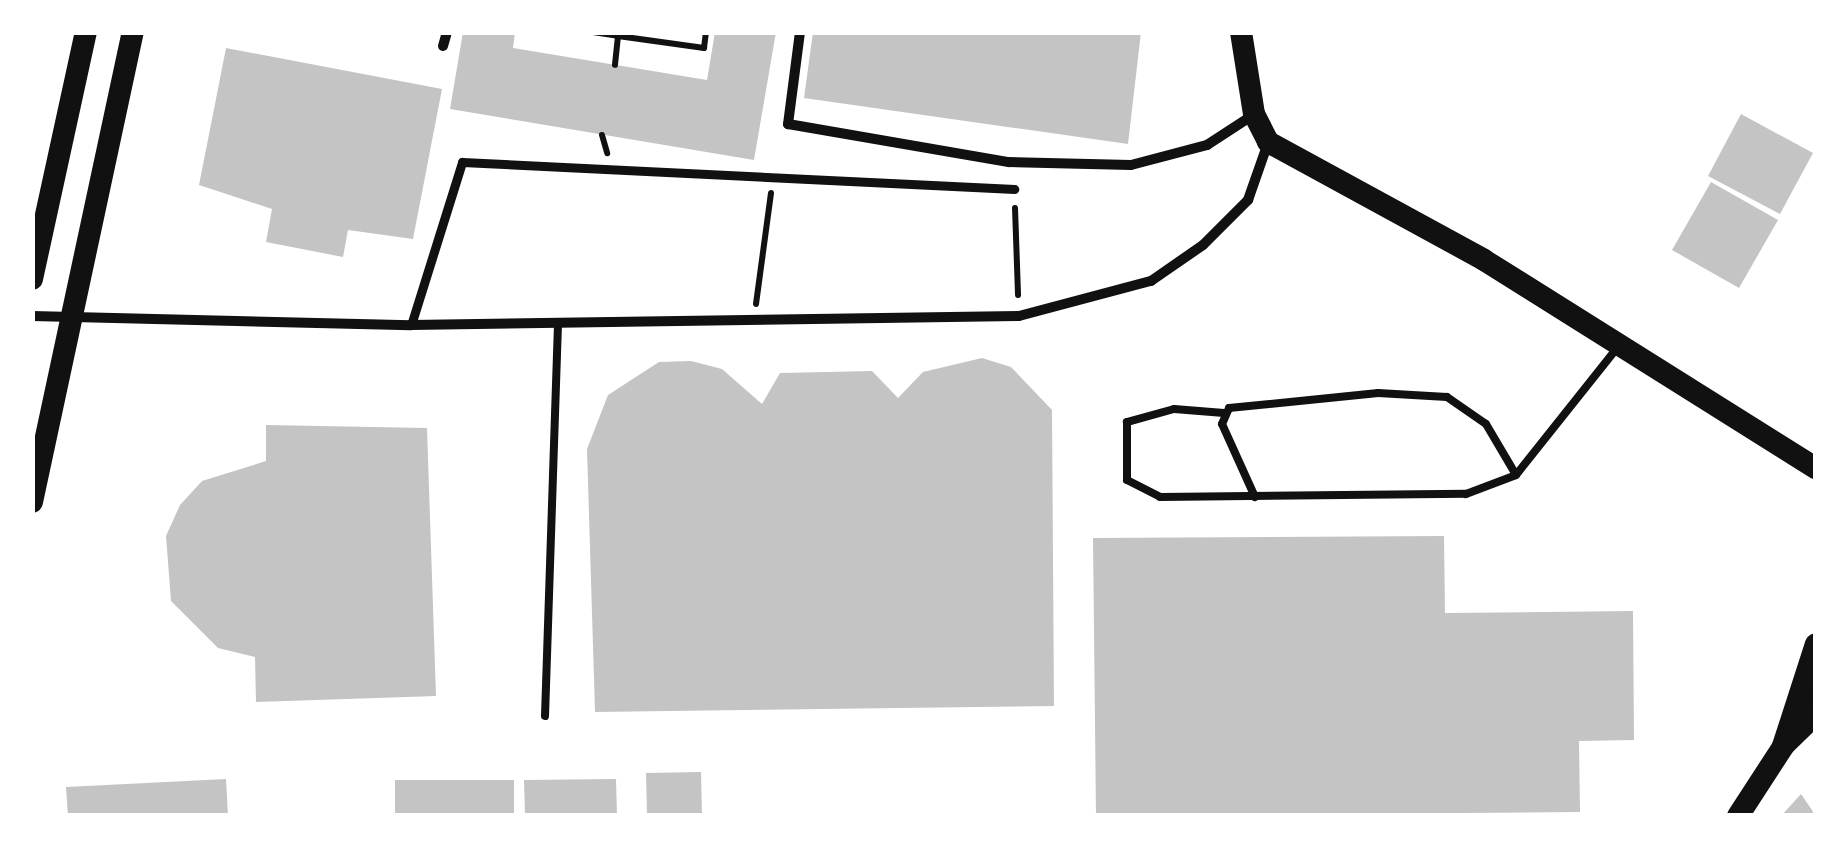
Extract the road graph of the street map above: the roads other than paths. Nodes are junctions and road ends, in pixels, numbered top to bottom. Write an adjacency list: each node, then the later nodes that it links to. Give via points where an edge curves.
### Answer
1 (86, 32): 10 (main road)
2 (133, 32): 13 (main road)
3 (446, 32): 6 (street)
4 (800, 32): 7 (street, via 788,124 1009,162 1131,165 1207,145)
5 (1241, 32): 7 (main road)
6 (443, 46)
7 (1254, 114): 8 (main road)
8 (1268, 142): 14 (street, via 1248,200 1203,245 1151,281 1074,308); 16 (main road)
9 (1014, 189): 15 (street, via 462,162)
10 (36, 243): 11 (main road)
11 (32, 279)
12 (32, 316): 13 (street)
13 (69, 322): 15 (street); 21 (main road)
14 (558, 324): 15 (street); 25 (lane)
15 (410, 325)
16 (1620, 344): 18 (main road); 19 (lane)
17 (1224, 413): 19 (lane, via 1378,392 1448,397 1486,424); 20 (lane); 20 (lane, via 1174,409 1127,422 1127,480 1160,497)
18 (1815, 471)
19 (1516, 476): 20 (lane, via 1466,494)
20 (1254, 497)
21 (32, 502)
22 (1816, 644): 26 (main road)
23 (1816, 696): 26 (main road)
24 (1816, 714): 26 (main road)
25 (545, 716)
26 (1783, 746): 27 (main road)
27 (1738, 816)

